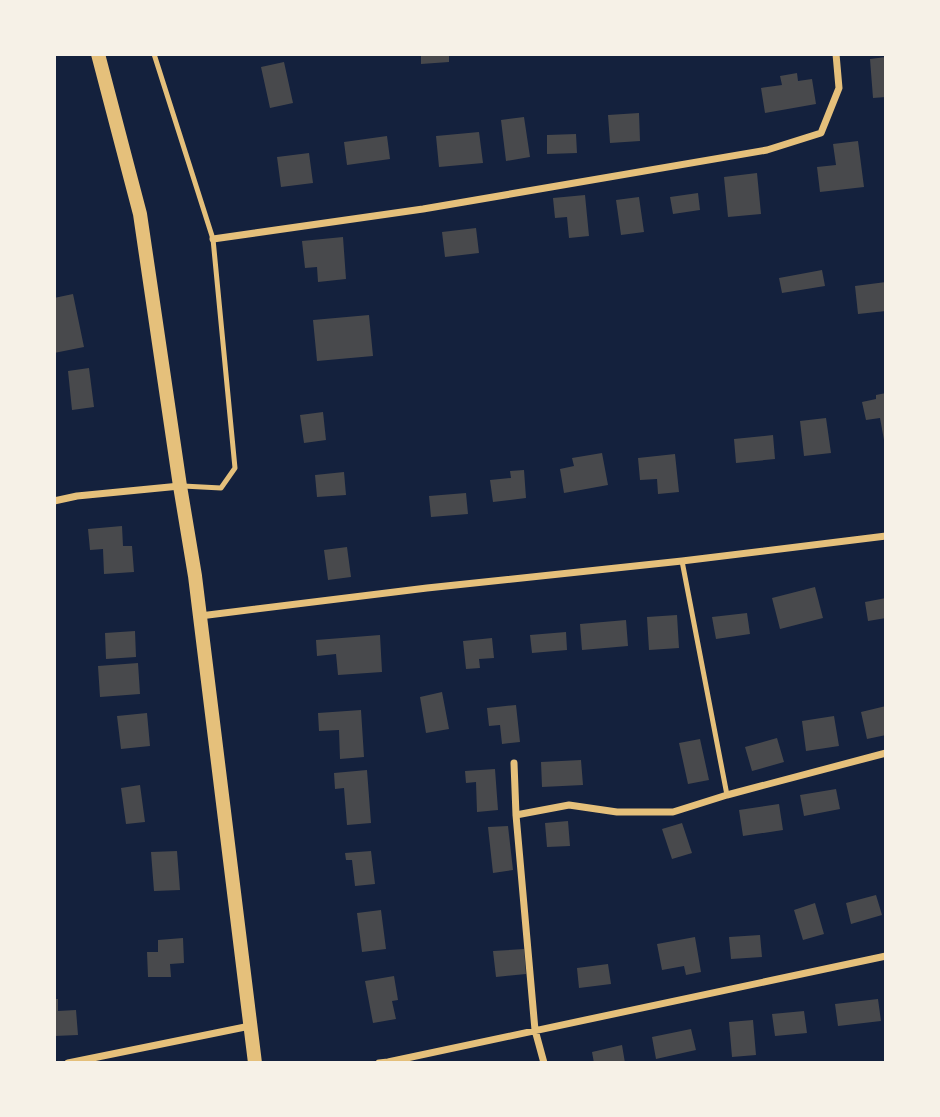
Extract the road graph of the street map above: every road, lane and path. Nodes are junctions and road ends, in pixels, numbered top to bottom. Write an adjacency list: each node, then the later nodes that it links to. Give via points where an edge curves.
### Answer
1 (98, 54): 5 (main road, via 140,214)
2 (154, 54): 4 (lane)
3 (836, 54): 4 (street, via 839,88 821,133 767,150 423,209)
4 (213, 239): 5 (lane, via 235,468 221,488)
5 (180, 486): 6 (street); 9 (main road)
6 (54, 501)
7 (886, 536): 8 (street)
8 (682, 561): 9 (street); 12 (lane)
9 (199, 616): 15 (main road)
10 (886, 753): 12 (street)
11 (514, 763): 13 (street)
12 (727, 796): 13 (street, via 673,812 617,812 569,804)
13 (516, 815): 16 (street)
14 (886, 956): 16 (street)
15 (250, 1026): 17 (street); 18 (main road)
16 (535, 1030): 19 (street); 20 (street)
17 (68, 1063)
18 (256, 1063)
19 (379, 1063)
20 (544, 1063)

